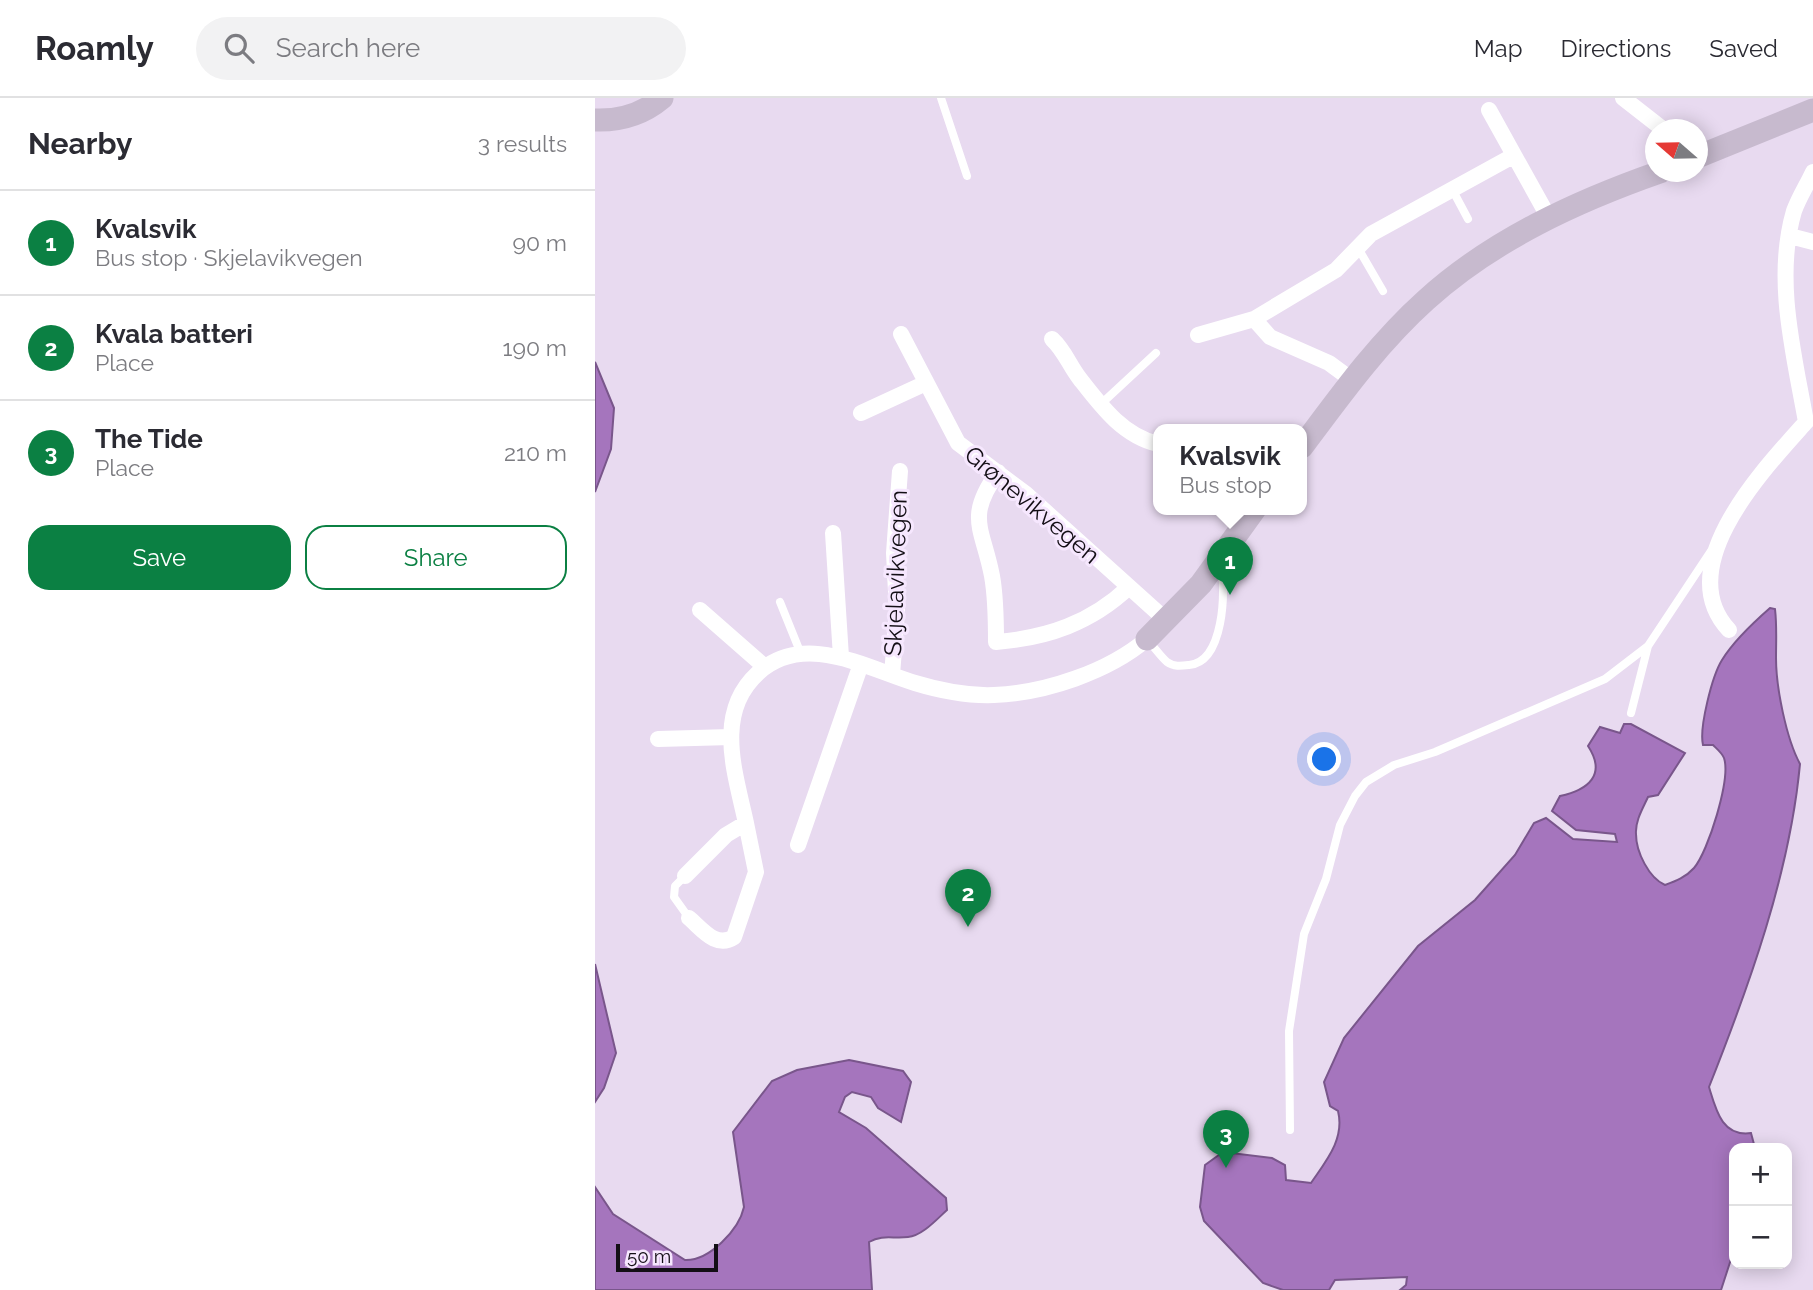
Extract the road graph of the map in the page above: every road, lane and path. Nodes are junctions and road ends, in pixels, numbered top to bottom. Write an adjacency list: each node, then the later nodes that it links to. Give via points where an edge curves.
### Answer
1 (662, 98): 7 (main road, via 624,118)
2 (941, 98): 11 (lane)
3 (1623, 98): 6 (street)
4 (1489, 110): 9 (street)
5 (1812, 114): 8 (main road)
6 (1650, 119)
7 (595, 120)
8 (1708, 153)
9 (1513, 156): 13 (street); 14 (street)
10 (1813, 172): 16 (street, via 1795,210)
11 (967, 176)
12 (1645, 177): 14 (main road)
13 (1452, 189): 15 (lane); 18 (street, via 1371,234)
14 (1549, 218): 25 (main road, via 1443,286)
15 (1468, 219)
16 (1790, 236): 17 (street); 35 (street, via 1787,313 1806,422 1762,472)
17 (1813, 242)
18 (1357, 248): 19 (lane); 20 (street, via 1336,270)
19 (1383, 291)
20 (1254, 319): 22 (street); 25 (street, via 1270,337 1320,358)
21 (901, 334): 26 (street, Grønevikvegen)
22 (1198, 335)
23 (1052, 338): 27 (street)
24 (1156, 353): 27 (lane)
25 (1352, 380): 29 (main road)
26 (926, 383): 28 (street); 32 (street, Grønevikvegen, via 958,443)
27 (1101, 404): 30 (street, via 1132,435)
28 (861, 413)
29 (1307, 440)
30 (1153, 442)
31 (900, 471): 48 (street, Skjelavikvegen)
32 (998, 472): 37 (street, Grønevikvegen); 37 (street, via 980,503 977,518 992,576 996,642 1065,629 1103,609)
33 (1251, 515): 36 (main road, Skjelavikvegen)
34 (833, 533): 45 (street)
35 (1717, 543): 41 (street, via 1709,586 1716,615); 43 (lane)
36 (1220, 558): 40 (main road, Skjelavikvegen); 42 (lane, via 1225,586 1215,643 1206,658 1176,666)
37 (1129, 587): 40 (street, Grønevikvegen)
38 (780, 602): 44 (lane)
39 (700, 610): 47 (street)
40 (1167, 621): 42 (main road, Skjelavikvegen)
41 (1729, 630)
42 (1147, 639): 48 (street, Skjelavikvegen, via 1127,657 1033,690 992,695 928,686)
43 (1649, 646): 49 (lane); 56 (lane, via 1605,679 1394,765 1366,782 1355,796 1340,825 1326,879 1304,934 1289,1031)
44 (801, 654): 45 (street, Skjelavikvegen); 47 (street, Skjelavikvegen)
45 (841, 657): 46 (street, Skjelavikvegen)
46 (860, 664): 48 (street, Skjelavikvegen); 53 (street, Skjelavikvegen)
47 (765, 667): 50 (street, Skjelavikvegen, via 736,703)
48 (892, 675)
49 (1631, 713)
50 (731, 737): 51 (street); 52 (street, Skjelavikvegen)
51 (658, 739)
52 (745, 823): 54 (street, via 726,835); 55 (street, Skjelavikvegen, via 757,867 734,937 726,942 717,940)
53 (798, 845)
54 (685, 876): 55 (lane, via 675,886 674,897)
55 (689, 918)
56 (1290, 1130)

